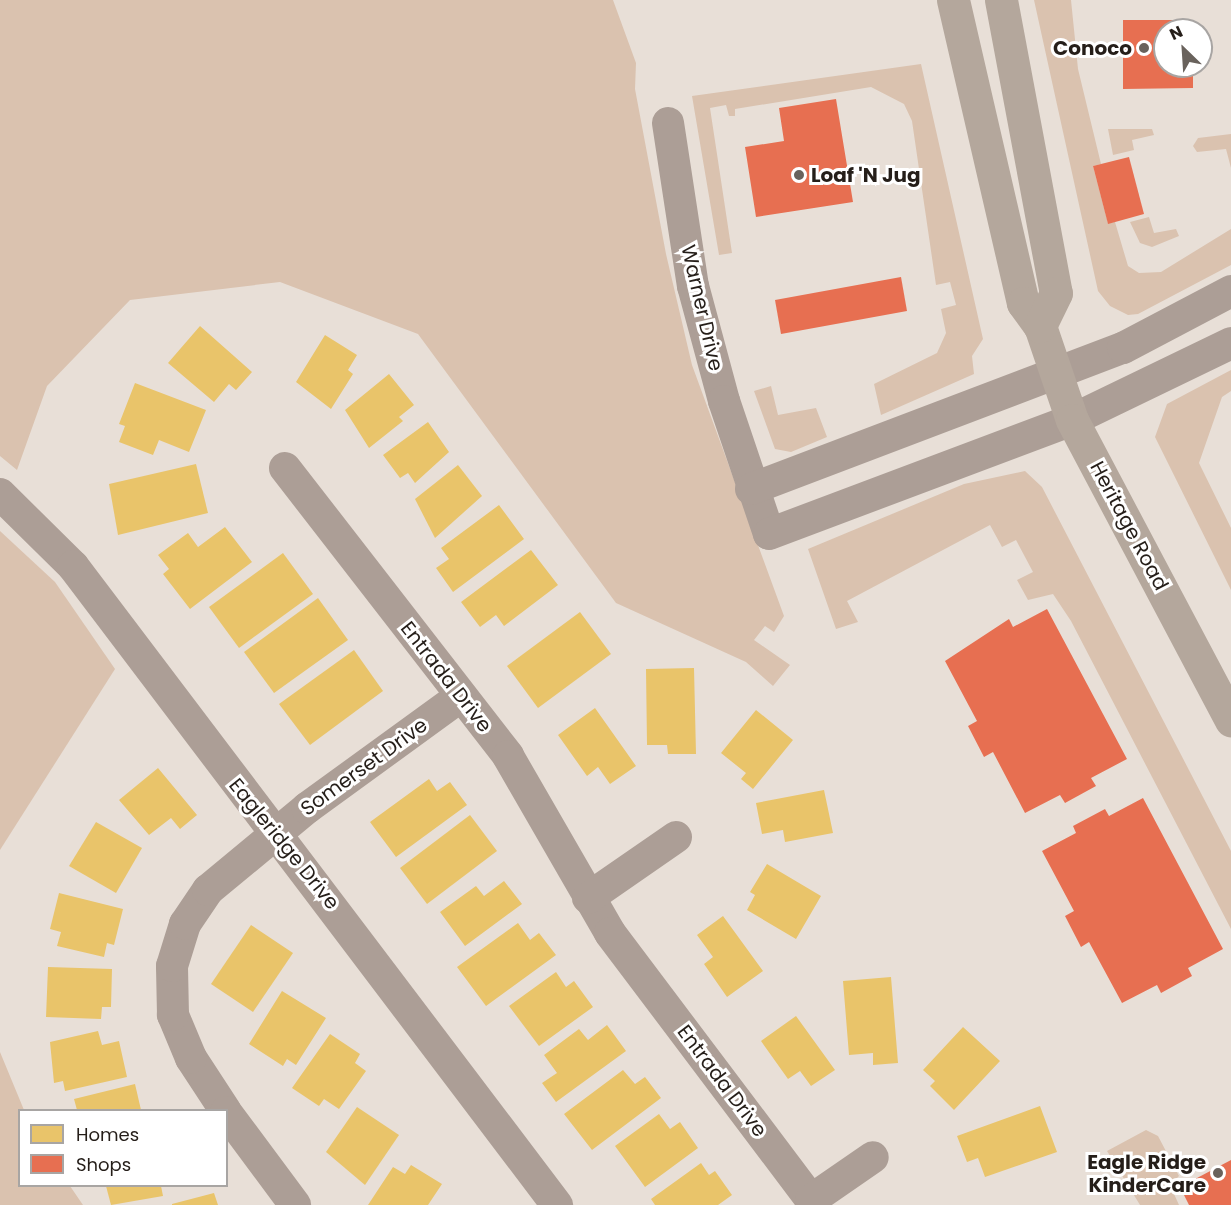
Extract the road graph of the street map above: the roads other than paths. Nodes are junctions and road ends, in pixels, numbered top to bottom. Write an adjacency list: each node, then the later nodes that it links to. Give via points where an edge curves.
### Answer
1 (953, 0): 5 (main road, Heritage Road, via 1023,303)
2 (1001, 0): 5 (main road, via 1056,293)
3 (668, 123): 10 (street, Warner Drive, via 693,286)
4 (1231, 291): 7 (street, via 1123,348)
5 (1040, 326): 7 (main road, Heritage Road)
6 (1231, 343): 8 (street, Warner Drive)
7 (1053, 370): 8 (main road, Heritage Road); 10 (street)
8 (1072, 420): 10 (street, Warner Drive, via 769,534); 13 (main road, Heritage Road)
9 (285, 468): 12 (street, Entrada Drive)
10 (751, 489)
11 (0, 494): 14 (street, Eagleridge Drive, via 73,566)
12 (460, 697): 14 (street, Somerset Drive); 16 (street, Entrada Drive, via 508,756)
13 (1231, 720)
14 (276, 834): 17 (street, Somerset Drive, via 208,890 184,924 172,966 173,1015 191,1058); 22 (street, Eagleridge Drive)
15 (676, 837): 16 (street)
16 (588, 898): 20 (street, Entrada Drive)
17 (225, 1109)
18 (228, 1114): 21 (street, Somerset Drive)
19 (873, 1157): 20 (street)
20 (813, 1202)
21 (295, 1205)
22 (556, 1205)

